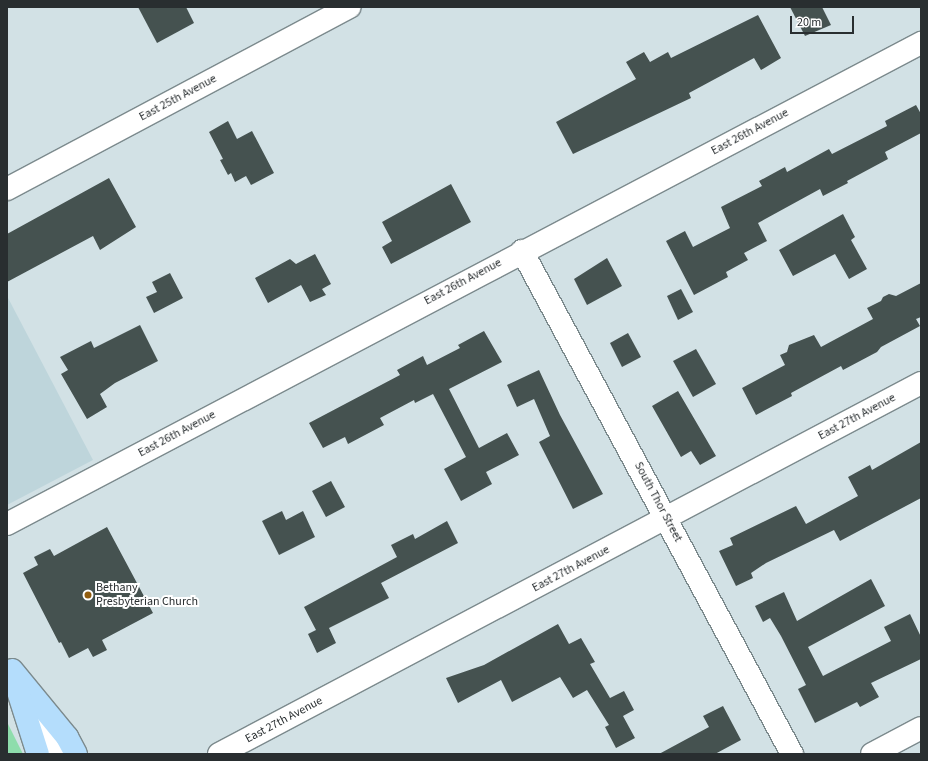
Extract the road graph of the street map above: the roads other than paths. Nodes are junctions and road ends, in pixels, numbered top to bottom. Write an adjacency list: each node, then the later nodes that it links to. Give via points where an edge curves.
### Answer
1 (350, 7): 3 (street, East 25th Avenue)
2 (921, 43): 4 (street, East 26th Avenue)
3 (7, 189)
4 (522, 251): 6 (street, South Thor Street); 7 (street, East 26th Avenue)
5 (921, 382): 6 (street, East 27th Avenue)
6 (667, 518): 14 (street, East 27th Avenue); 15 (street, South Thor Street)
7 (7, 524)
8 (9, 666): 9 (main road); 11 (main road)
9 (43, 708): 12 (street); 13 (main road, via 67,737)
10 (921, 728): 16 (street)
11 (38, 754)
12 (60, 754)
13 (76, 754)
14 (219, 754)
15 (792, 754)
16 (872, 754)

